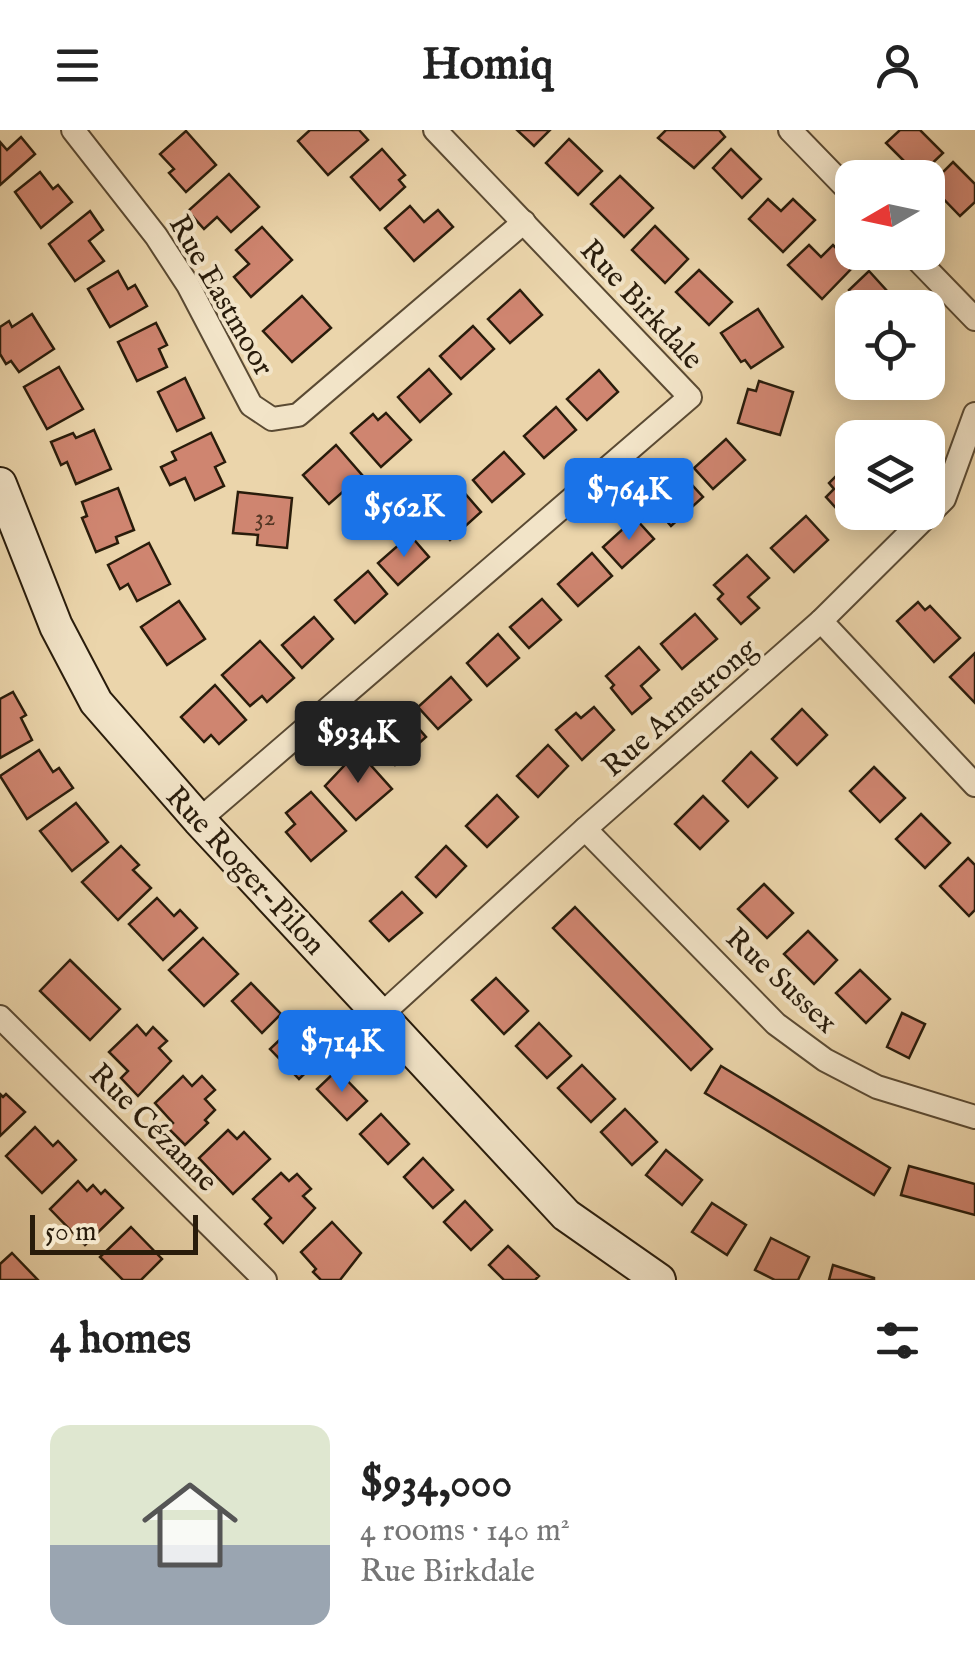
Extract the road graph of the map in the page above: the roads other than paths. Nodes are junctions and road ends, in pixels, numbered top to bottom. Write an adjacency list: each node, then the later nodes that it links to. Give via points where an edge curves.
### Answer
1 (73, 130): 5 (street, Rue Eastmoor, via 188,285 251,405 272,419 298,415)
2 (435, 130): 5 (street, Rue Birkdale)
3 (790, 130): 4 (street)
4 (835, 176)
5 (524, 222): 12 (street, Rue Birkdale, via 690,398)
6 (927, 270): 7 (street)
7 (975, 320)
8 (975, 414): 10 (street, Rue Armstrong, via 944,500)
9 (0, 484): 12 (street, Rue Roger-Pilon, via 56,626 96,702)
10 (821, 622): 11 (street); 13 (street, Rue Armstrong)
11 (975, 785)
12 (199, 820): 14 (street, Rue Roger-Pilon)
13 (585, 829): 14 (street, Rue Armstrong); 16 (street, Rue Sussex, via 776,1024 824,1060 877,1087)
14 (381, 1015): 18 (street, Rue Roger-Pilon, via 566,1215)
15 (0, 1016): 17 (street, Rue Cézanne)
16 (975, 1117)
17 (265, 1280)
18 (660, 1280)

